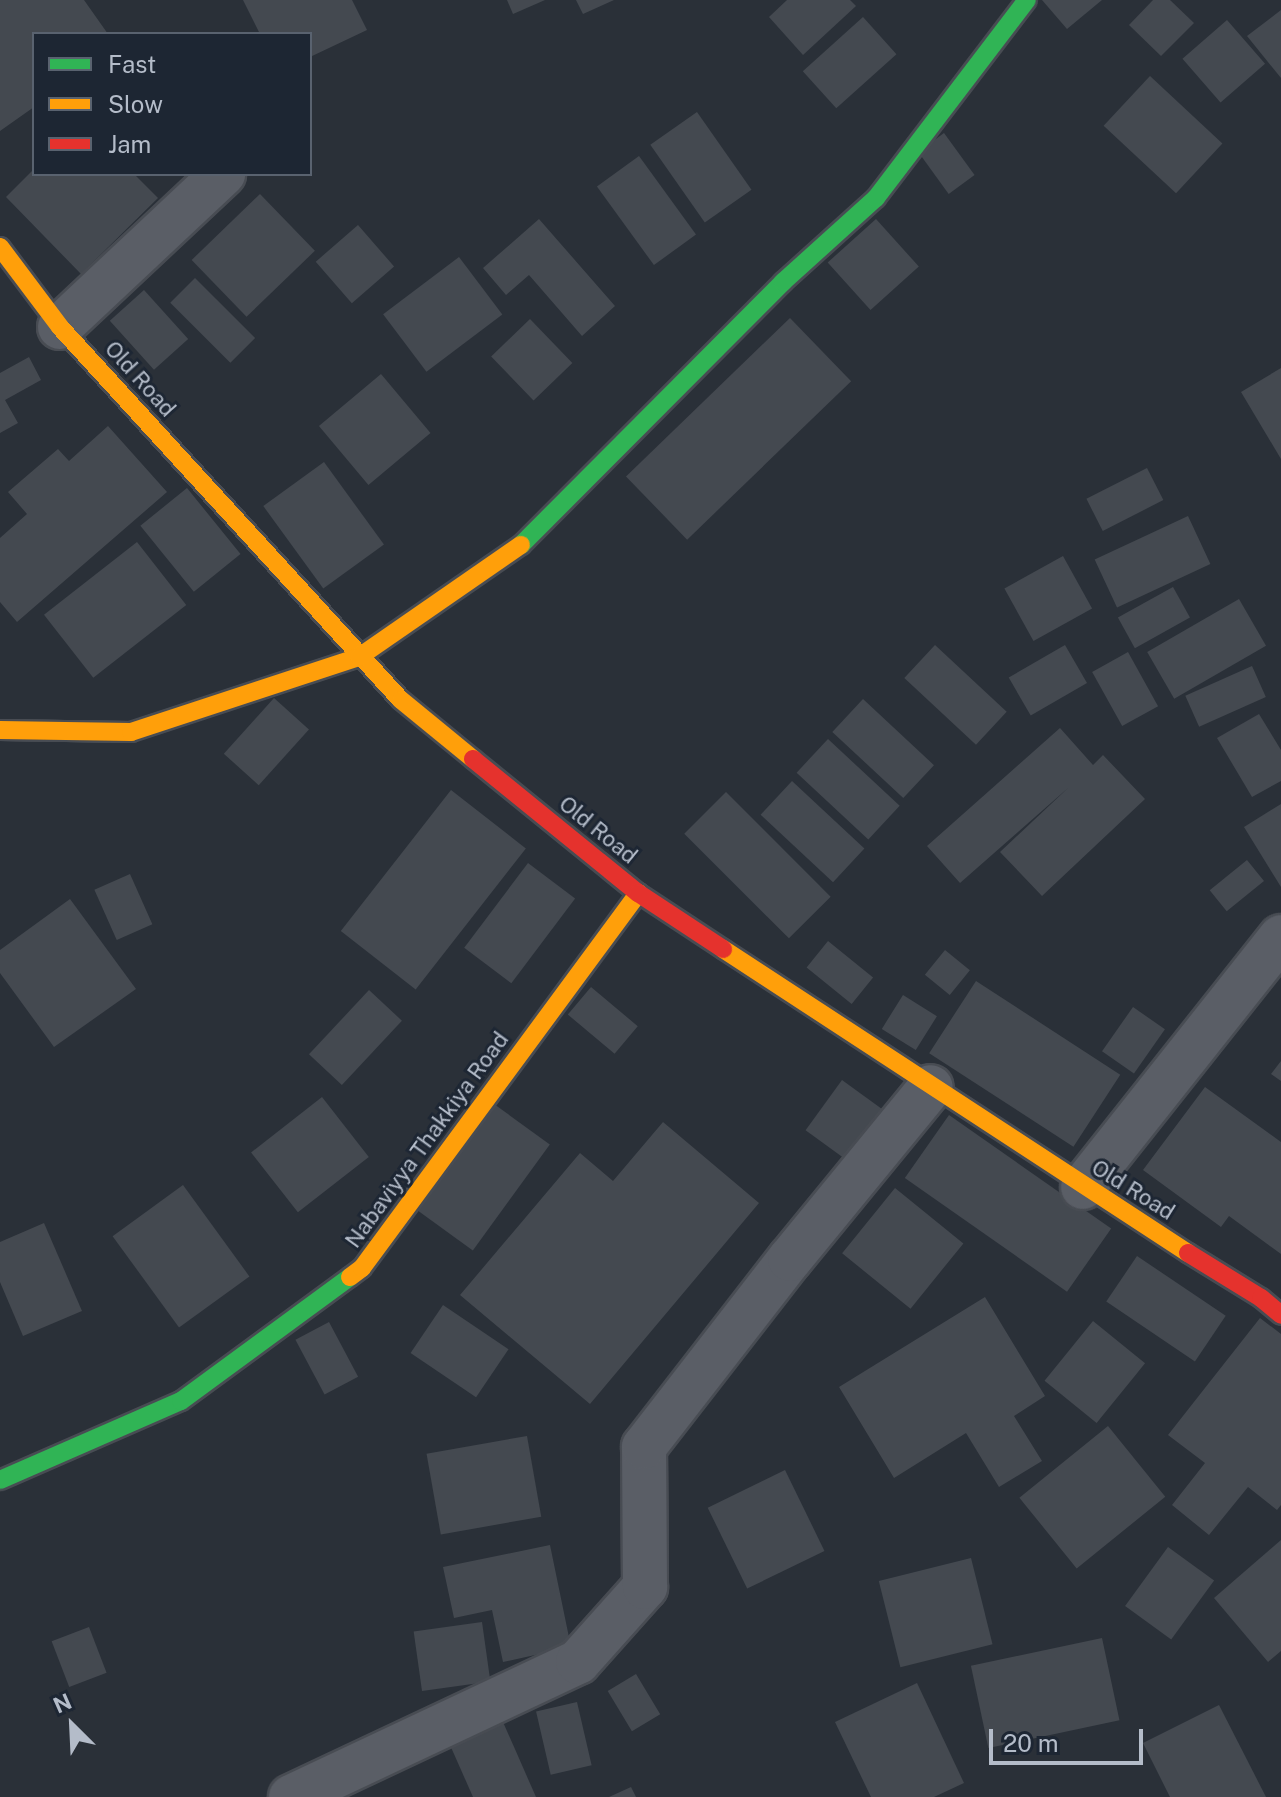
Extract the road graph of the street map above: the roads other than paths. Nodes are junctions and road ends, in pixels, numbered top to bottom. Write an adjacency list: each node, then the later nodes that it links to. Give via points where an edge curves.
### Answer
1 (1027, 0): 5 (street, via 876,198 783,282 522,544)
2 (221, 176): 4 (street)
3 (0, 247): 4 (street, Old Road)
4 (60, 327): 5 (street, Old Road)
5 (359, 657): 6 (street, via 131,732); 7 (street, Old Road, via 401,700)
6 (0, 730)
7 (638, 893): 9 (street, Old Road); 12 (street, Nabaviyya Thakkiya Road, via 362,1268 181,1401)
8 (1281, 937): 10 (street)
9 (931, 1087): 10 (street, Old Road); 13 (street, via 644,1447 645,1587 607,1630 578,1662)
10 (1083, 1187): 11 (street, Old Road)
11 (1281, 1315)
12 (0, 1480)
13 (291, 1797)

